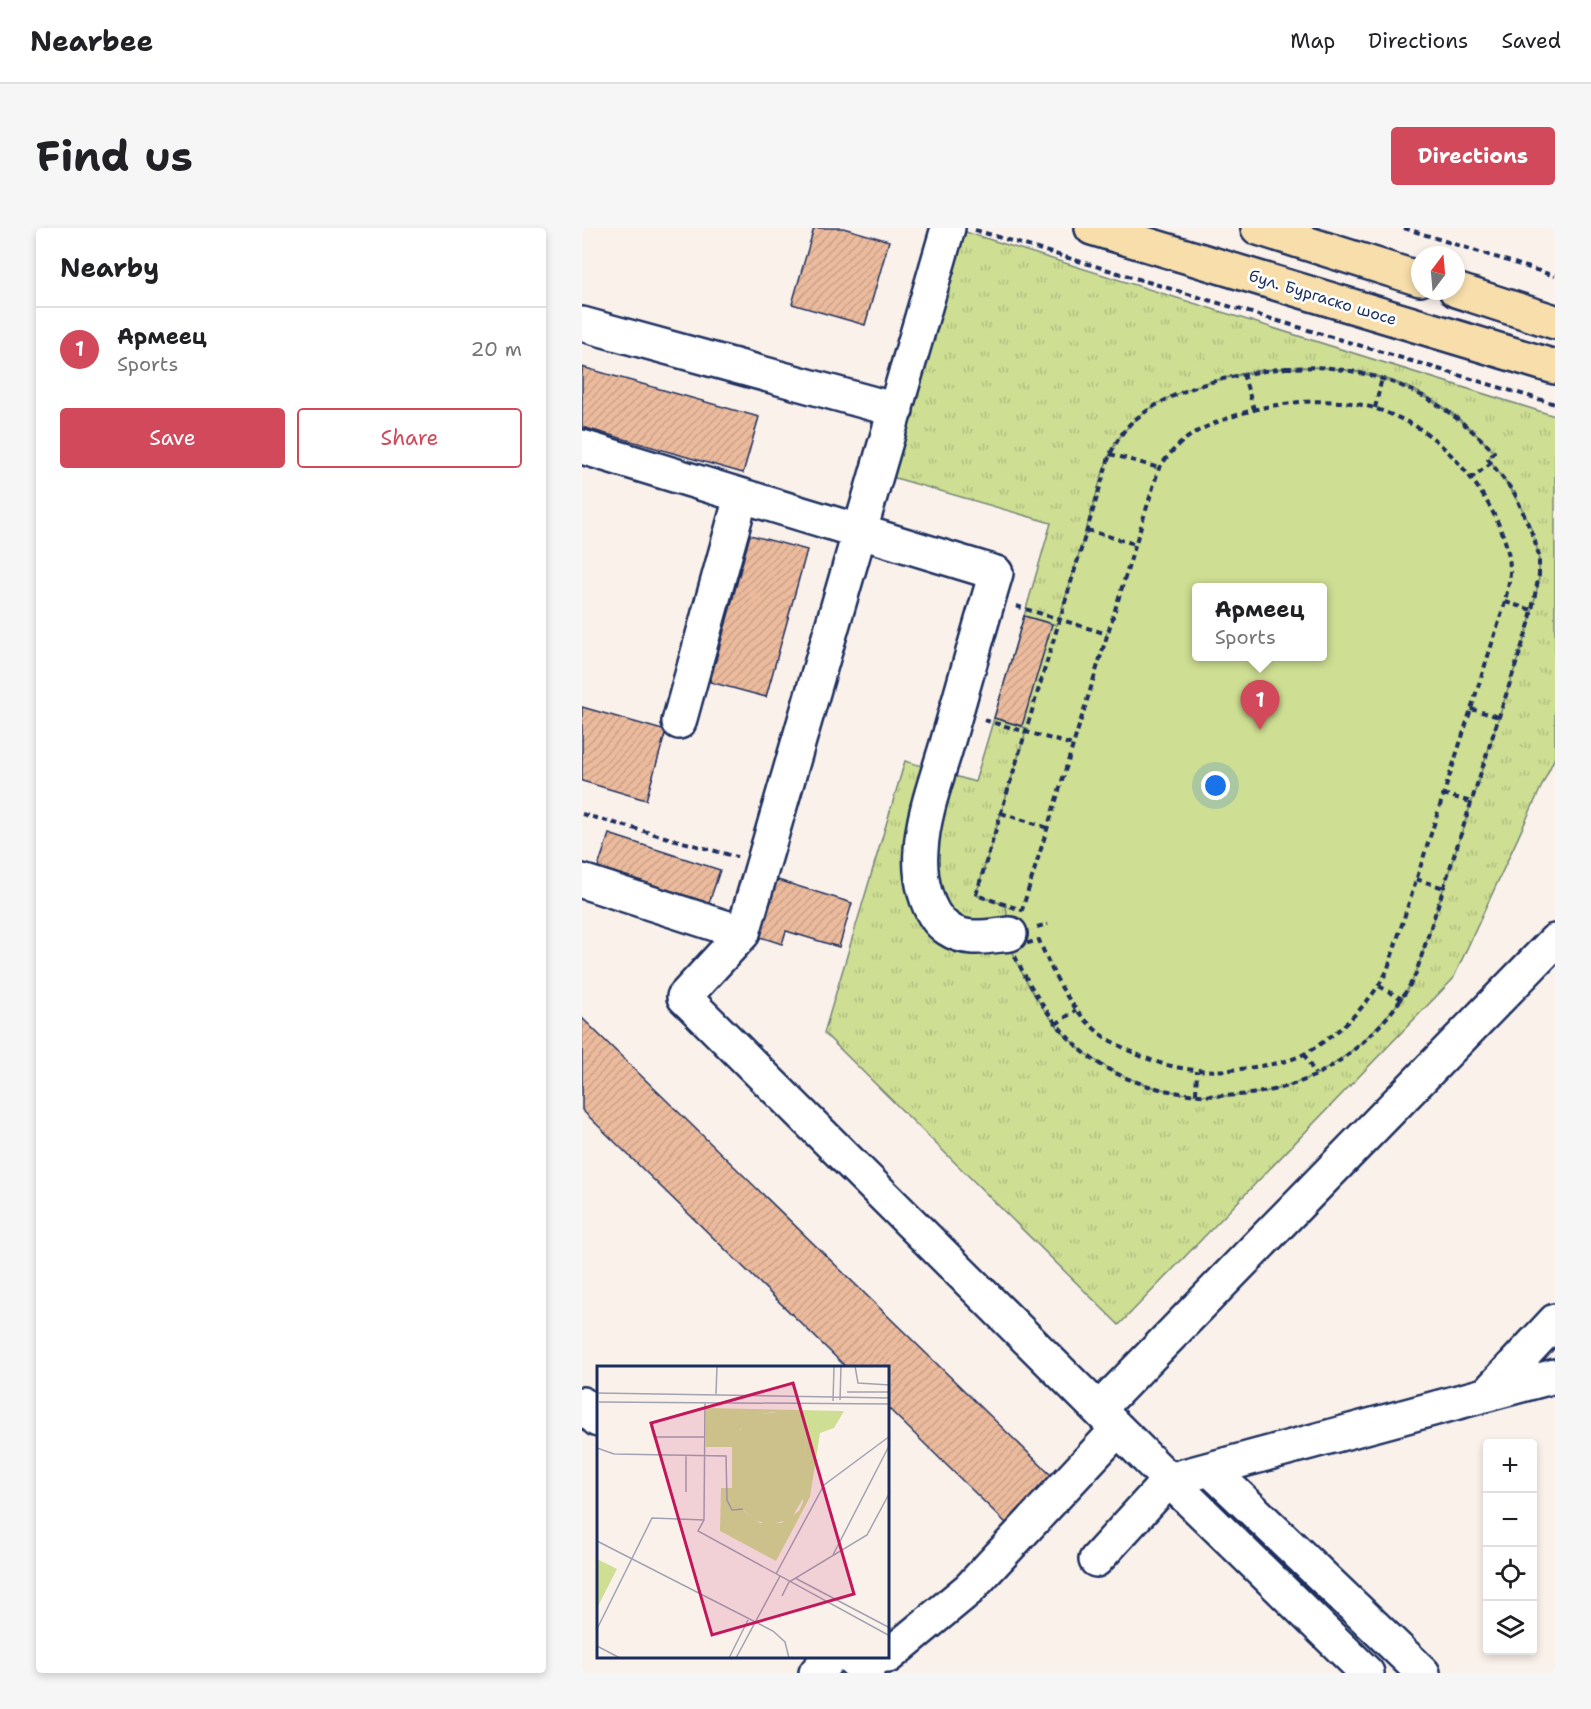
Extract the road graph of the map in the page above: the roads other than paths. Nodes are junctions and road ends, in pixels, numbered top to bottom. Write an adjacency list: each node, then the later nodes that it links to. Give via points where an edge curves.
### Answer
1 (948, 228): 9 (street)
2 (1092, 228): 8 (main road, бул. Бургаско шосе)
3 (1258, 228): 4 (main road)
4 (1411, 276)
5 (1465, 294): 6 (main road)
6 (1555, 322)
7 (582, 324): 9 (street)
8 (1555, 367)
9 (896, 410): 12 (street)
10 (582, 447): 11 (street)
11 (741, 497): 12 (street); 13 (street)
12 (861, 532): 15 (street); 16 (street, via 996,573 923,832 921,851 924,884 930,907 939,921 970,938)
13 (679, 722)
14 (582, 881): 15 (street)
15 (743, 933): 23 (street, via 684,997)
16 (1020, 941)
17 (1555, 941): 23 (street)
18 (1555, 1321): 20 (street)
19 (1555, 1376): 20 (street)
20 (1487, 1394): 24 (street)
21 (582, 1404): 22 (street)
22 (597, 1418)
23 (1109, 1419): 25 (street); 27 (street, via 969,1589)
24 (1210, 1469): 25 (street); 34 (street)
25 (1169, 1480): 26 (street); 33 (street)
26 (1096, 1560)
27 (890, 1654)
28 (829, 1658): 31 (street)
29 (852, 1658): 32 (street)
30 (886, 1658): 32 (street)
31 (816, 1673)
32 (867, 1673)
33 (1367, 1673)
34 (1423, 1673)

